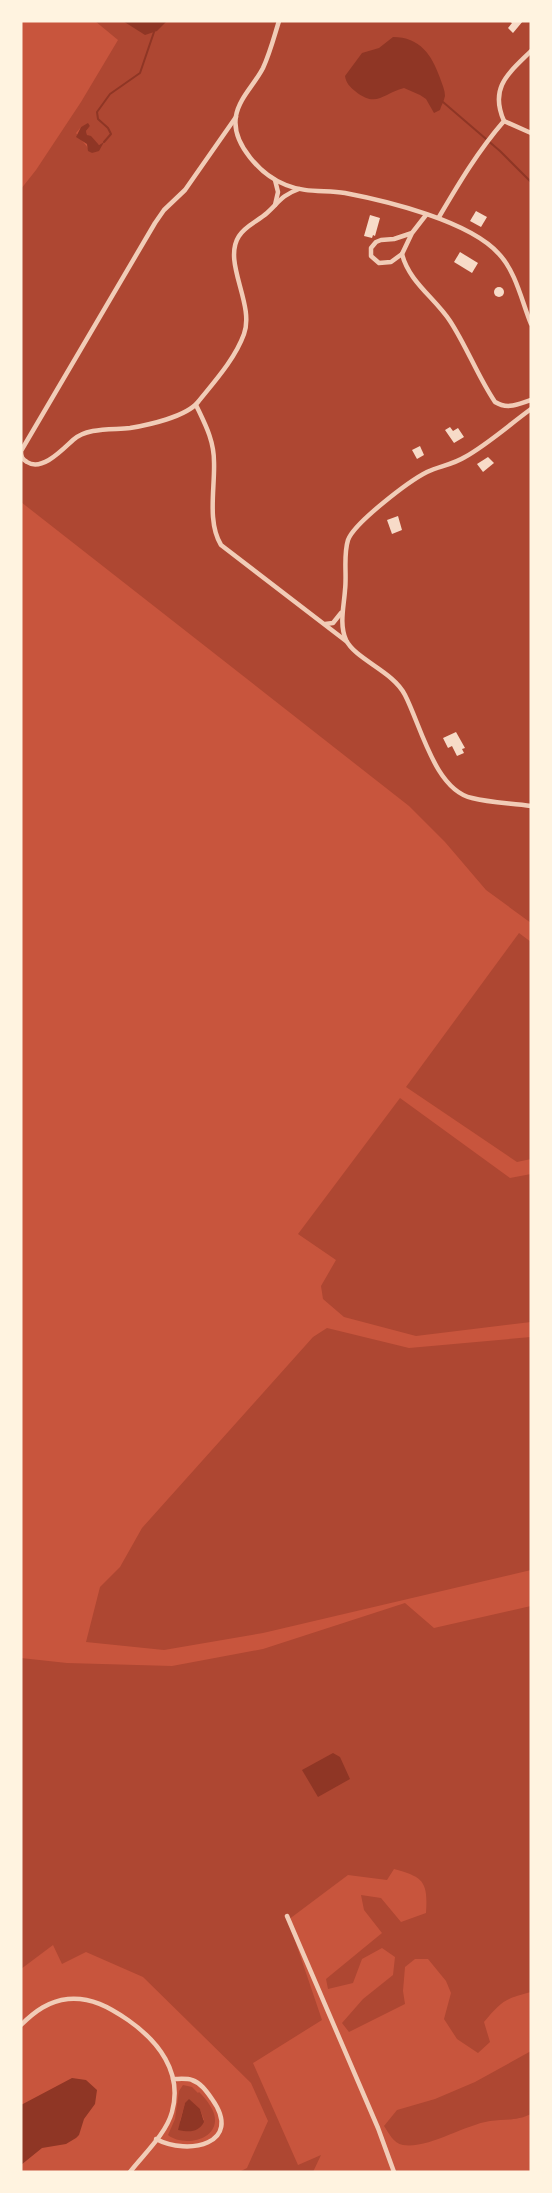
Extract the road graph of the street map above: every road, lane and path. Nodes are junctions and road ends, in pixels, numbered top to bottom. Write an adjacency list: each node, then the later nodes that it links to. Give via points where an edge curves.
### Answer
1 (279, 21): 3 (street, via 262,68)
2 (531, 51): 4 (street, via 501,83 500,111)
3 (236, 117): 6 (street, via 236,130 246,152); 15 (street, via 185,190 155,223 21,457 38,465 77,436 162,421)
4 (504, 121): 5 (street); 10 (street)
5 (531, 133)
6 (275, 180): 7 (street); 8 (street)
7 (299, 189): 8 (street, via 287,193); 9 (street, via 397,204)
8 (275, 205): 15 (street, via 238,236 234,252 246,311 244,334)
9 (426, 215): 10 (street); 11 (street)
10 (439, 217): 13 (street, via 499,253)
11 (412, 233): 12 (street); 12 (street, via 376,242 370,251 379,263)
12 (402, 254): 16 (street, via 411,275 450,321 495,402 503,407)
13 (531, 324)
14 (531, 400): 16 (street)
15 (196, 405): 20 (street, via 211,434 216,537 221,545)
16 (517, 405): 18 (street)
17 (531, 409): 18 (street)
18 (522, 416): 19 (street, via 466,457 427,472 355,528 345,559)
19 (343, 611): 20 (street, via 333,623); 21 (street)
20 (322, 623): 21 (street)
21 (347, 642): 22 (street, via 401,686 438,770 455,791 471,798)
22 (531, 806)
23 (287, 1916): 28 (street)
24 (21, 2025): 25 (street, via 53,2002 94,2001 129,2020 153,2041 168,2061)
25 (174, 2079): 26 (street, via 172,2112); 26 (street, via 192,2080 200,2085 217,2106 223,2124 213,2140 195,2146 178,2146)
26 (156, 2139): 27 (street)
27 (130, 2172)
28 (394, 2172)

